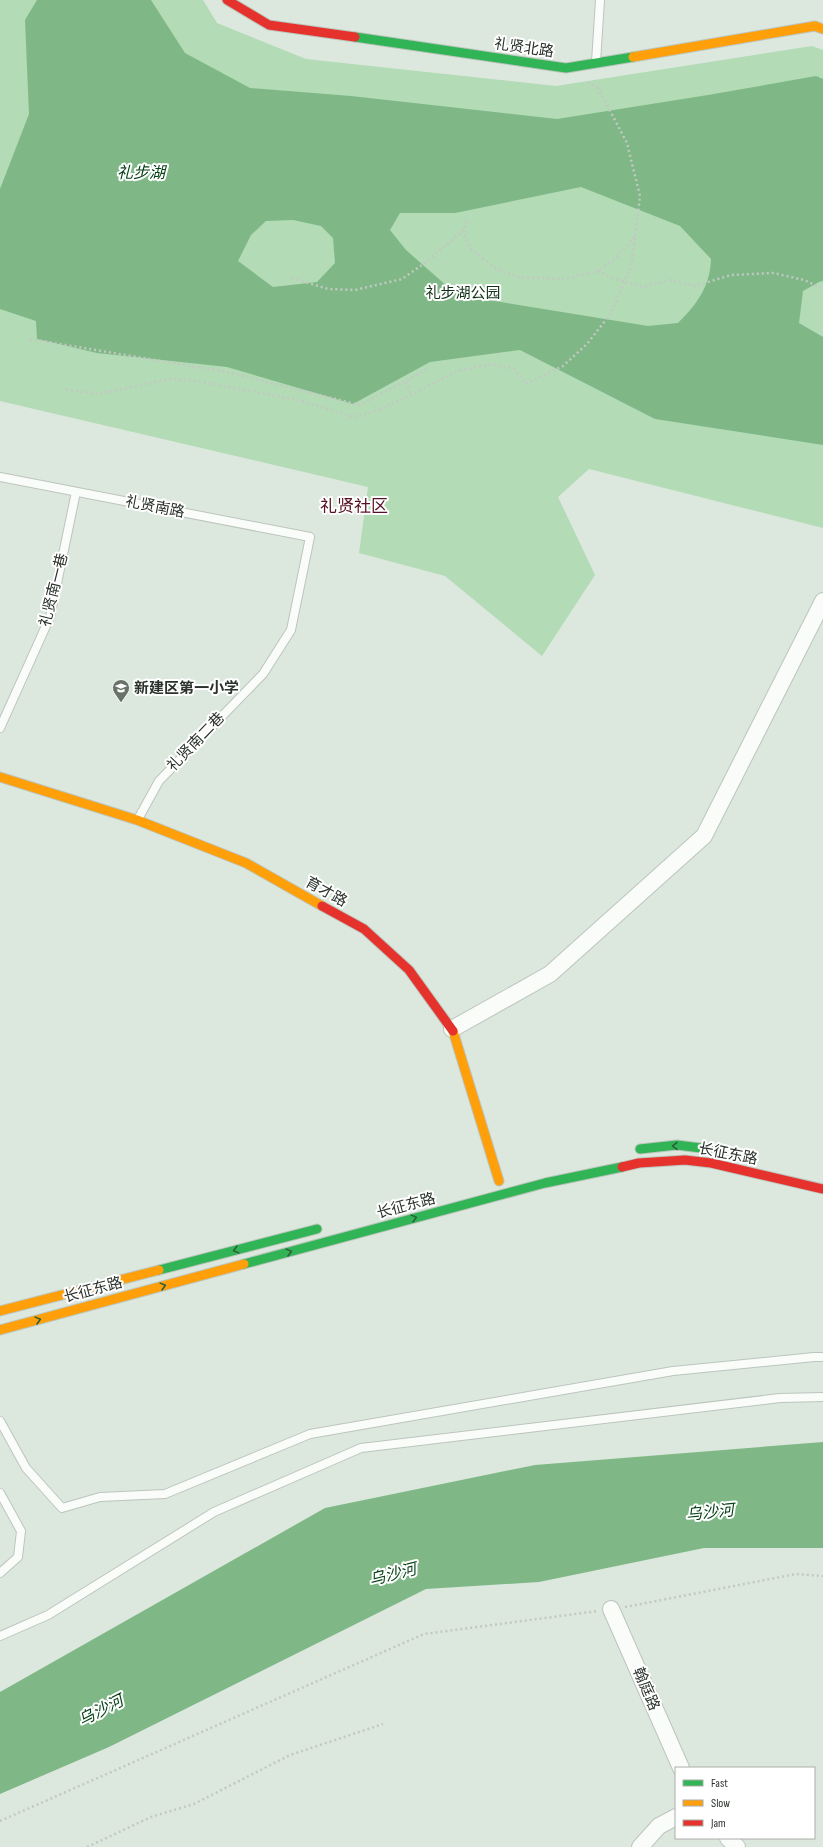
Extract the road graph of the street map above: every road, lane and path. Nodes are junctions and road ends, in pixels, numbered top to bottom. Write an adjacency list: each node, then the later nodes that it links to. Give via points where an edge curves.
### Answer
1 (227, 0): 4 (street, 礼贤北路, via 269,25 566,68)
2 (600, 0): 4 (lane)
3 (823, 29): 4 (street, 礼贤北路, via 815,26)
4 (596, 63)
5 (598, 88): 8 (path, bridge, via 627,143 640,196)
6 (467, 221): 7 (path)
7 (462, 232): 9 (path, via 471,249 495,268 517,277 564,279); 10 (path, via 402,279 355,290 328,289)
8 (635, 236): 9 (path, via 618,256); 16 (path, bridge, via 632,263 611,313 587,344 563,366 526,384 514,369 492,364 457,371)
9 (598, 271): 11 (path, via 642,287 671,280 695,286 731,275 773,273 804,280)
10 (292, 278)
11 (821, 288)
12 (30, 339): 14 (path, via 227,372 360,405)
13 (428, 369): 14 (path)
14 (406, 382): 16 (path)
15 (66, 388): 16 (path, via 98,394 170,379 197,381 298,400 354,417 378,410)
16 (411, 395)
17 (0, 477): 18 (lane, 礼贤南路)
18 (76, 492): 19 (lane, 礼贤南路); 21 (lane, 礼贤南一巷, via 50,617)
19 (310, 537): 23 (lane, 礼贤南二巷, via 292,630 263,674 158,781)
20 (823, 600): 24 (street, via 704,836 550,974)
21 (0, 728)
22 (0, 777): 23 (street, 育才路)
23 (137, 820): 24 (street, 育才路, via 246,863 364,929 409,970)
24 (452, 1030): 27 (street, 育才路)
25 (632, 1150): 26 (street, 长征东路, one-way to 25, via 677,1145)
26 (719, 1151)
27 (499, 1181)
28 (823, 1189): 31 (street, 长征东路, one-way to 28, via 545,1183 639,1163 685,1160 711,1163)
29 (323, 1227): 30 (street, 长征东路, one-way to 30)
30 (0, 1311)
31 (0, 1330)
32 (823, 1357): 34 (lane, via 673,1371 310,1434 165,1494 100,1498 62,1508 26,1468)
33 (823, 1397): 39 (lane, via 780,1398 362,1448 214,1512 48,1615)
34 (0, 1421)
35 (0, 1493): 36 (lane, via 21,1532 18,1557)
36 (0, 1573)
37 (823, 1576): 38 (path, via 796,1574)
38 (612, 1609): 41 (street, 翰庭路); 43 (path, via 424,1634)
39 (0, 1636)
40 (383, 1724): 45 (path, via 290,1755 194,1804 151,1817)
41 (680, 1767)
42 (675, 1818): 46 (street, via 658,1826)
43 (0, 1821)
44 (729, 1839): 47 (street)
45 (87, 1847)
46 (640, 1847)
47 (737, 1847)

